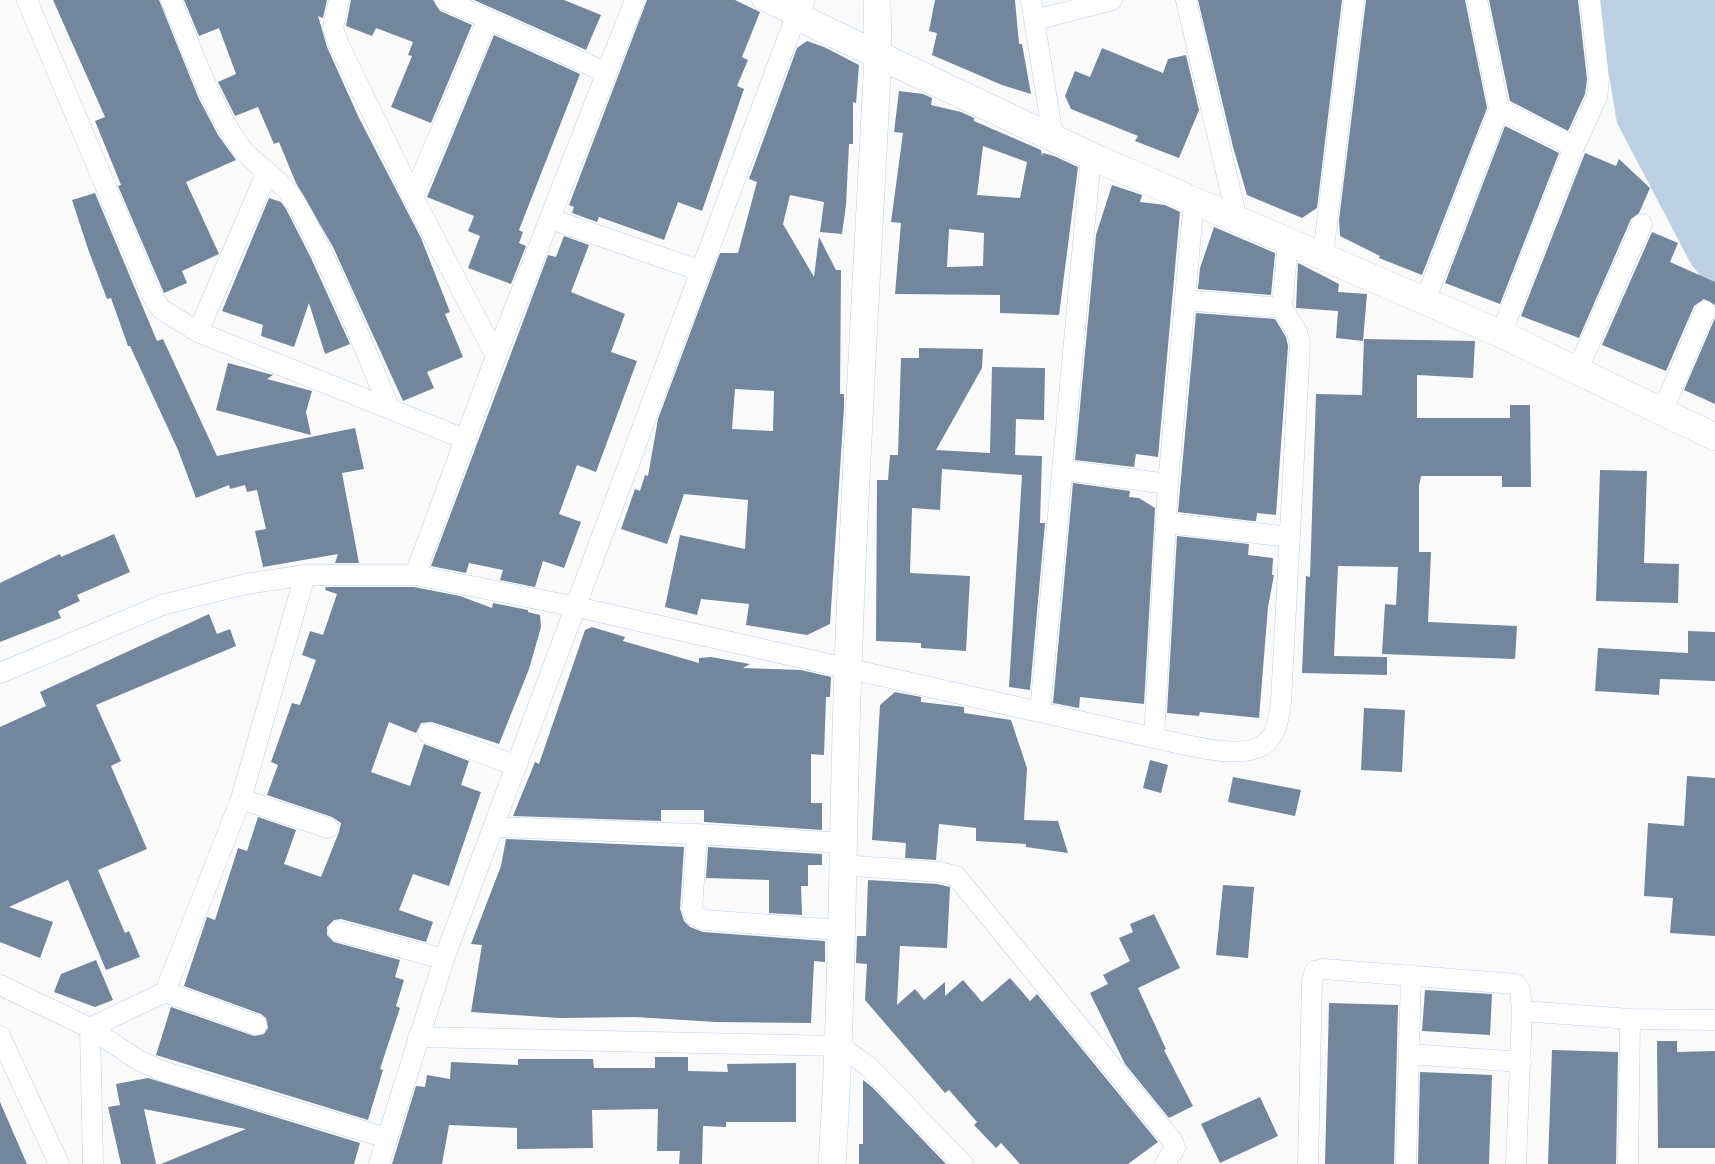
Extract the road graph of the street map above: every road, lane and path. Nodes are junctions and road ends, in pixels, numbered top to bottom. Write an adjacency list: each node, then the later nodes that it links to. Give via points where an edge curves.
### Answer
1 (27, 0): 36 (street, via 151,294 161,309)
2 (171, 0): 23 (street, via 227,128 241,148)
3 (339, 0): 24 (street, via 333,28 338,43)
4 (445, 0): 15 (street)
5 (635, 0): 18 (street)
6 (762, 0): 14 (street)
7 (877, 0): 17 (street)
8 (1030, 0): 16 (street)
9 (1112, 0): 16 (street)
10 (1186, 0): 27 (street)
11 (1354, 0): 30 (street)
12 (1477, 0): 19 (street)
13 (1590, 0): 21 (street, via 1598,88)
14 (798, 8): 17 (street); 31 (street)
15 (488, 19): 18 (street); 24 (street)
16 (1035, 20): 20 (street)
17 (878, 54): 20 (street); 51 (street)
18 (607, 73): 26 (street)
19 (1499, 109): 21 (street); 33 (street)
20 (1053, 137): 22 (street)
21 (1574, 147): 37 (street)
22 (1091, 156): 25 (street); 44 (street)
23 (267, 172): 36 (street); 40 (street, via 295,201 322,252)
24 (413, 197): 38 (street)
25 (1194, 200): 27 (street); 32 (street)
26 (551, 219): 31 (street); 38 (street)
27 (1237, 219): 29 (street)
28 (1642, 224): 39 (street)
29 (1288, 242): 30 (street); 34 (street)
30 (1323, 255): 33 (street)
31 (701, 271): 50 (street)
32 (1185, 300): 34 (street); 45 (street)
33 (1425, 301): 37 (street)
34 (1282, 308): 47 (street, via 1300,344)
35 (1705, 311): 41 (street)
36 (198, 332): 40 (street)
37 (1501, 334): 39 (street)
38 (496, 356): 43 (street)
39 (1578, 369): 41 (street)
40 (388, 407): 43 (street)
41 (1663, 410): 42 (street)
42 (1715, 437)
43 (467, 440): 49 (street)
44 (1063, 470): 45 (street); 53 (street)
45 (1168, 484): 46 (street)
46 (1167, 524): 47 (street); 55 (street)
47 (1290, 537): 55 (street, via 1281,702 1278,723 1268,742 1248,751 1225,752)
48 (305, 575): 49 (street); 52 (street, via 246,584 162,606); 57 (street)
49 (416, 575): 50 (street)
50 (577, 606): 51 (street); 56 (street)
51 (848, 668): 53 (street); 61 (street)
52 (0, 673)
53 (1040, 712): 55 (street)
54 (428, 733): 56 (street)
55 (1154, 738)
56 (516, 766): 58 (street)
57 (241, 799): 59 (street); 67 (street)
58 (494, 827): 60 (street); 64 (street)
59 (328, 828)
60 (697, 834): 61 (street); 62 (street, via 692,909 695,916 704,920)
61 (842, 854): 62 (street); 84 (street, via 956,876 1172,1140 1175,1148)
62 (840, 930): 75 (street)
63 (338, 931): 64 (street)
64 (444, 959): 74 (street)
65 (1411, 975): 68 (street, via 1516,984); 76 (street); 85 (street, via 1316,971 1312,980)
66 (0, 985): 72 (street)
67 (165, 992): 71 (street); 72 (street)
68 (1522, 1011): 69 (street); 77 (street)
69 (1630, 1019): 70 (street); 88 (street)
70 (1715, 1020)
71 (257, 1025)
72 (90, 1028): 78 (street, via 162,1071); 80 (street)
73 (0, 1036): 79 (street)
74 (418, 1037): 75 (street); 78 (street)
75 (840, 1046): 82 (street); 83 (street, via 869,1067)
76 (1409, 1054): 77 (street); 86 (street)
77 (1521, 1062): 87 (street)
78 (387, 1138): 81 (street)
79 (59, 1164)
80 (93, 1164)
81 (379, 1164)
82 (832, 1164)
83 (963, 1164)
84 (1165, 1164)
85 (1308, 1164)
86 (1406, 1164)
87 (1516, 1164)
88 (1628, 1164)

